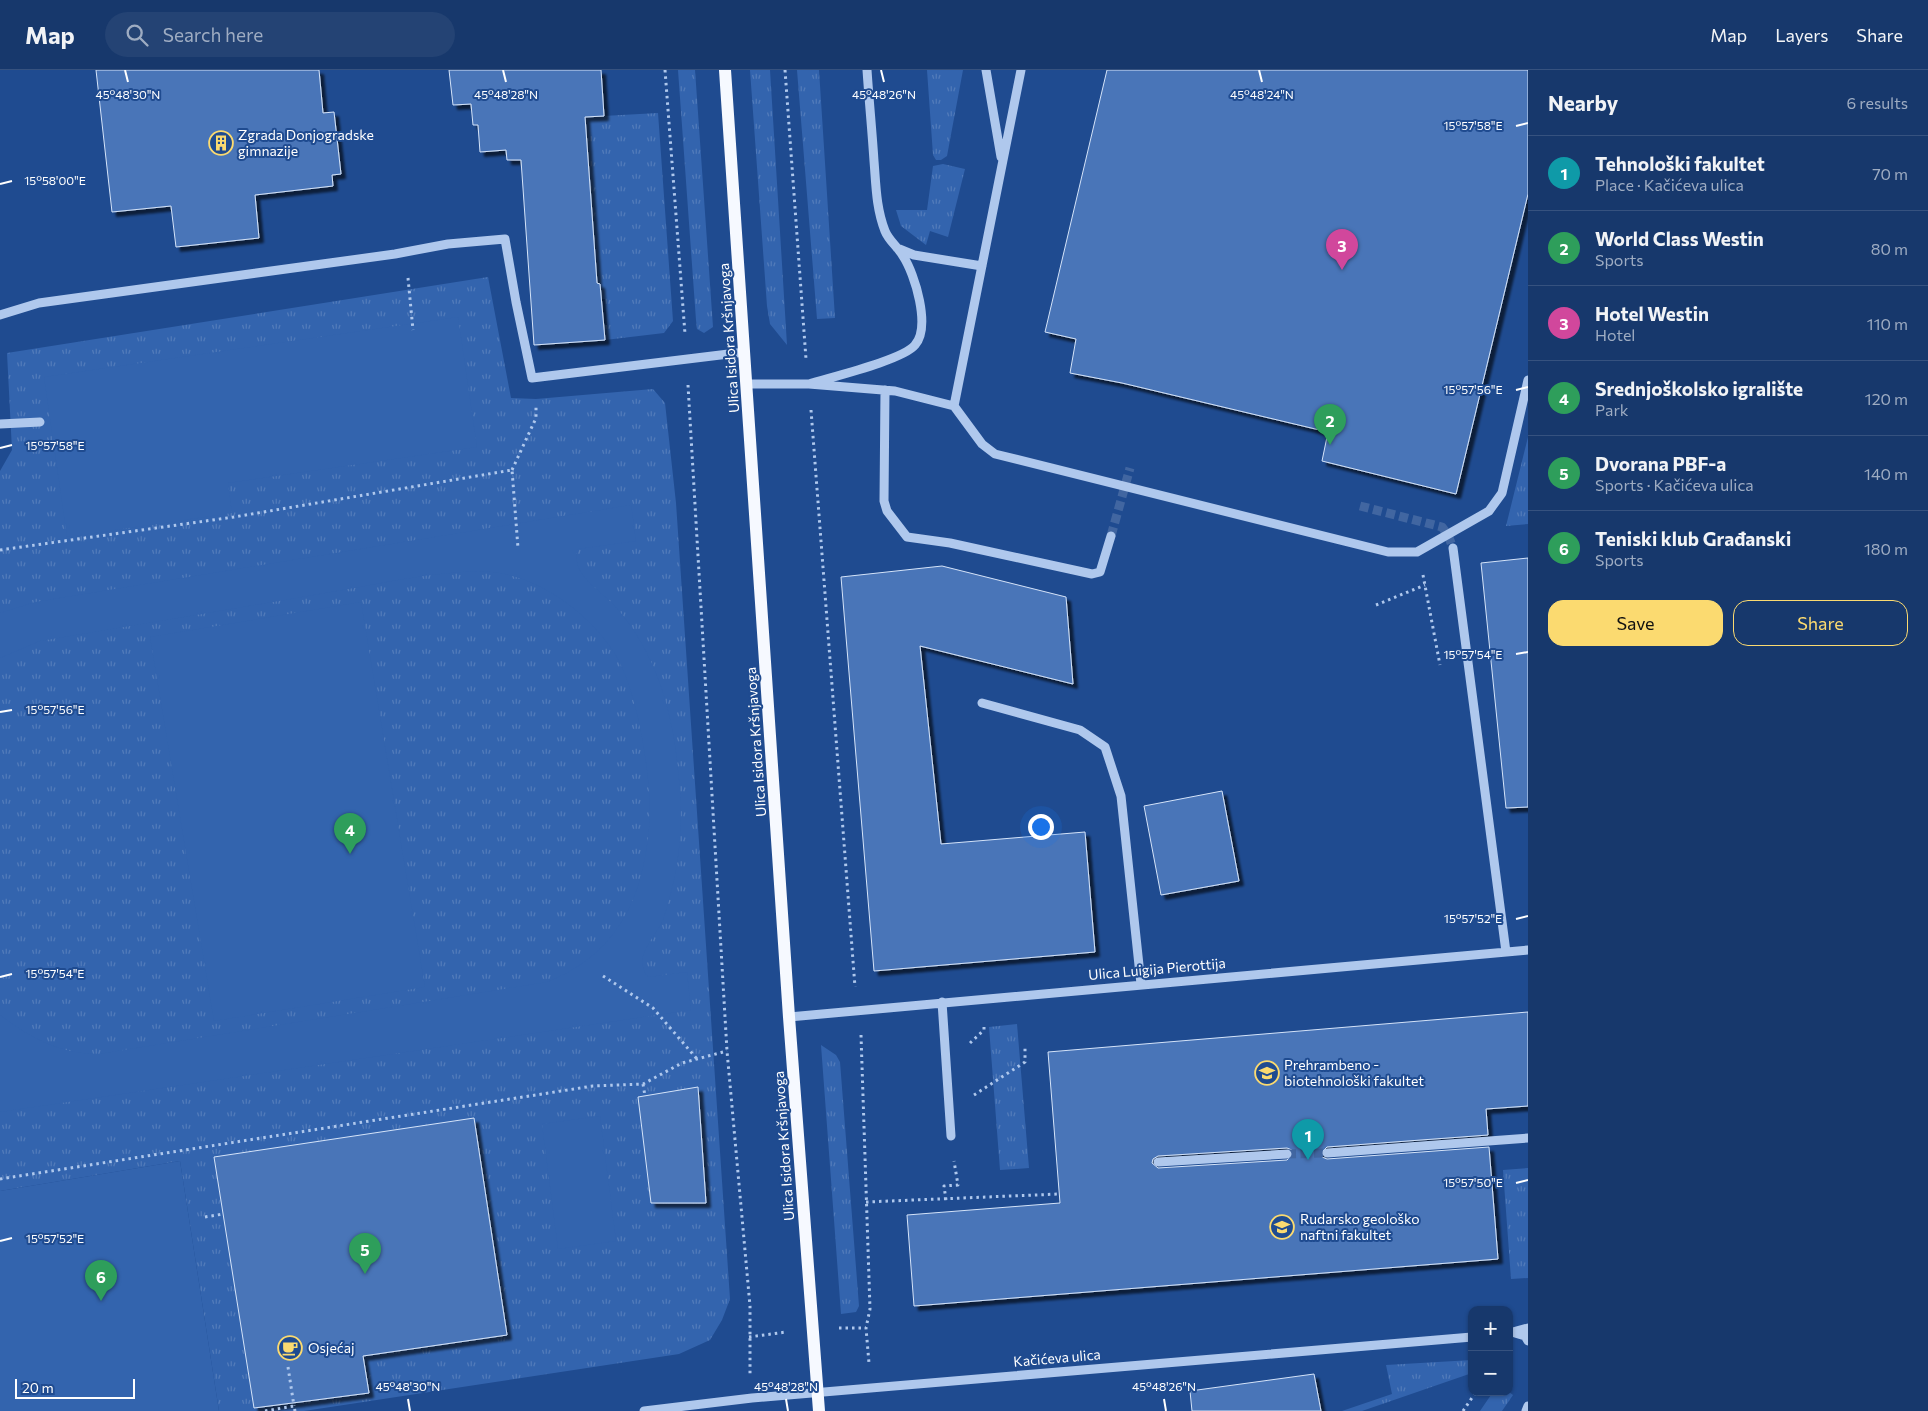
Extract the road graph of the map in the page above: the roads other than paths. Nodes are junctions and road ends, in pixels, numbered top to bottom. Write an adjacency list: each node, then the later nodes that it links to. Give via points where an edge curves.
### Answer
1 (725, 70): 9 (main road, Ulica Isidora Kršnjavoga)
2 (866, 70): 6 (street, via 878,208 886,233)
3 (986, 70): 5 (street)
4 (1021, 70): 5 (street)
5 (1002, 165): 7 (street)
6 (896, 248): 7 (street, via 914,255); 12 (street, via 911,274 921,307 923,326 920,339 914,347 898,356)
7 (982, 266): 14 (street)
8 (0, 315): 9 (street, via 39,303 448,244 505,239 532,378)
9 (745, 352): 11 (main road, Ulica Isidora Kršnjavoga)
10 (1528, 380): 14 (street, via 1502,493 1489,511 1417,552 1403,553 1379,550 996,454 982,444)
11 (748, 384): 12 (street); 24 (main road, Ulica Isidora Kršnjavoga)
12 (809, 384): 13 (street)
13 (885, 390): 14 (street); 17 (street, via 884,501 887,511 907,537 950,543 1092,574 1100,572)
14 (954, 406)
15 (40, 422): 16 (street)
16 (0, 424)
17 (1111, 536)
18 (1453, 548): 21 (street)
19 (982, 703): 22 (street, via 1080,730 1106,747 1121,796)
20 (1528, 950): 21 (street, Ulica Luigija Pierottija)
21 (1506, 952): 22 (street, Ulica Luigija Pierottija)
22 (1142, 984): 23 (street, Ulica Luigija Pierottija)
23 (942, 1002): 24 (street, Ulica Luigija Pierottija); 25 (street)
24 (789, 1017): 35 (main road, Ulica Isidora Kršnjavoga)
25 (952, 1136)
26 (1528, 1138): 27 (street)
27 (1327, 1153)
28 (1287, 1154): 29 (street)
29 (1158, 1162)
30 (1528, 1328): 31 (street)
31 (1513, 1333)
32 (1513, 1333): 34 (street)
33 (1468, 1337): 35 (street, Kačićeva ulica)
34 (1528, 1340)
35 (817, 1392): 37 (street, Kačićeva ulica); 38 (main road, Ulica Isidora Kršnjavoga)
36 (1528, 1406): 39 (street)
37 (644, 1411)
38 (819, 1411)
39 (1527, 1411)

